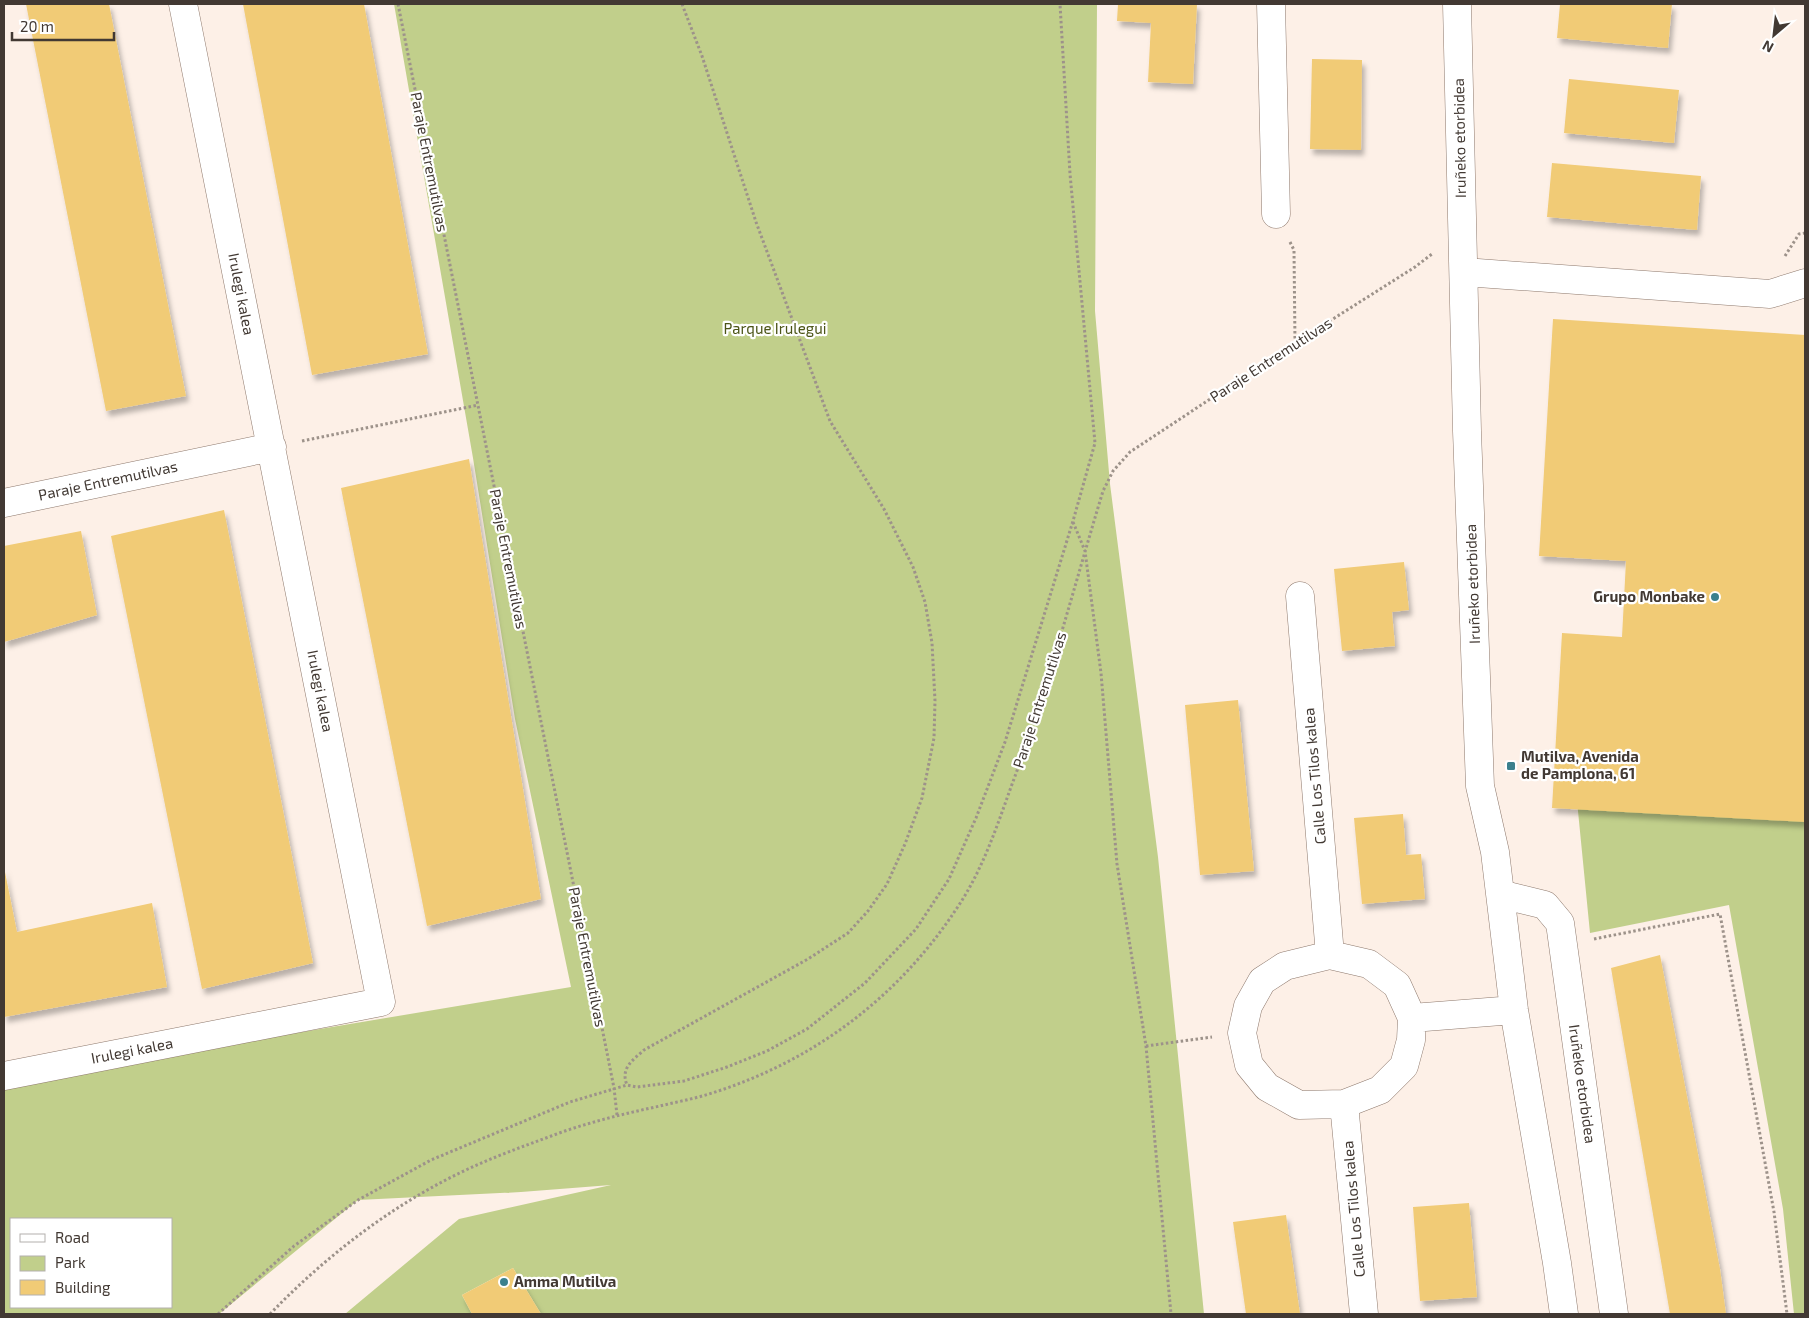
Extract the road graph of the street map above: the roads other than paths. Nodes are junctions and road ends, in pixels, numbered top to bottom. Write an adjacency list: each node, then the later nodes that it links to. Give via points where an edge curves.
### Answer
1 (183, 4): 7 (street, Irulegi kalea)
2 (1271, 4): 4 (street)
3 (1456, 4): 5 (street, Iruñeko etorbidea)
4 (1276, 214)
5 (1464, 272): 6 (street, via 1770,294); 10 (street, Iruñeko etorbidea, via 1480,786 1495,852)
6 (1805, 283)
7 (272, 447): 8 (street, Paraje Entremutilvas); 14 (street, Irulegi kalea, via 381,1002)
8 (4, 503)
9 (1300, 596): 11 (street, Calle Los Tilos kalea)
10 (1500, 894): 12 (street, Iruñeko etorbidea); 18 (street, Iruñeko etorbidea, via 1545,905 1560,923)
11 (1330, 955): 13 (street, via 1369,964 1397,985); 15 (street, via 1285,966 1262,981 1248,1006 1242,1033 1249,1065 1266,1087 1299,1105)
12 (1514, 1010): 13 (street); 17 (street, Iruñeko etorbidea)
13 (1412, 1018): 15 (street, via 1411,1040 1404,1066 1380,1090)
14 (4, 1076)
15 (1344, 1104): 16 (street, Calle Los Tilos kalea)
16 (1364, 1314)
17 (1564, 1314)
18 (1614, 1314)

